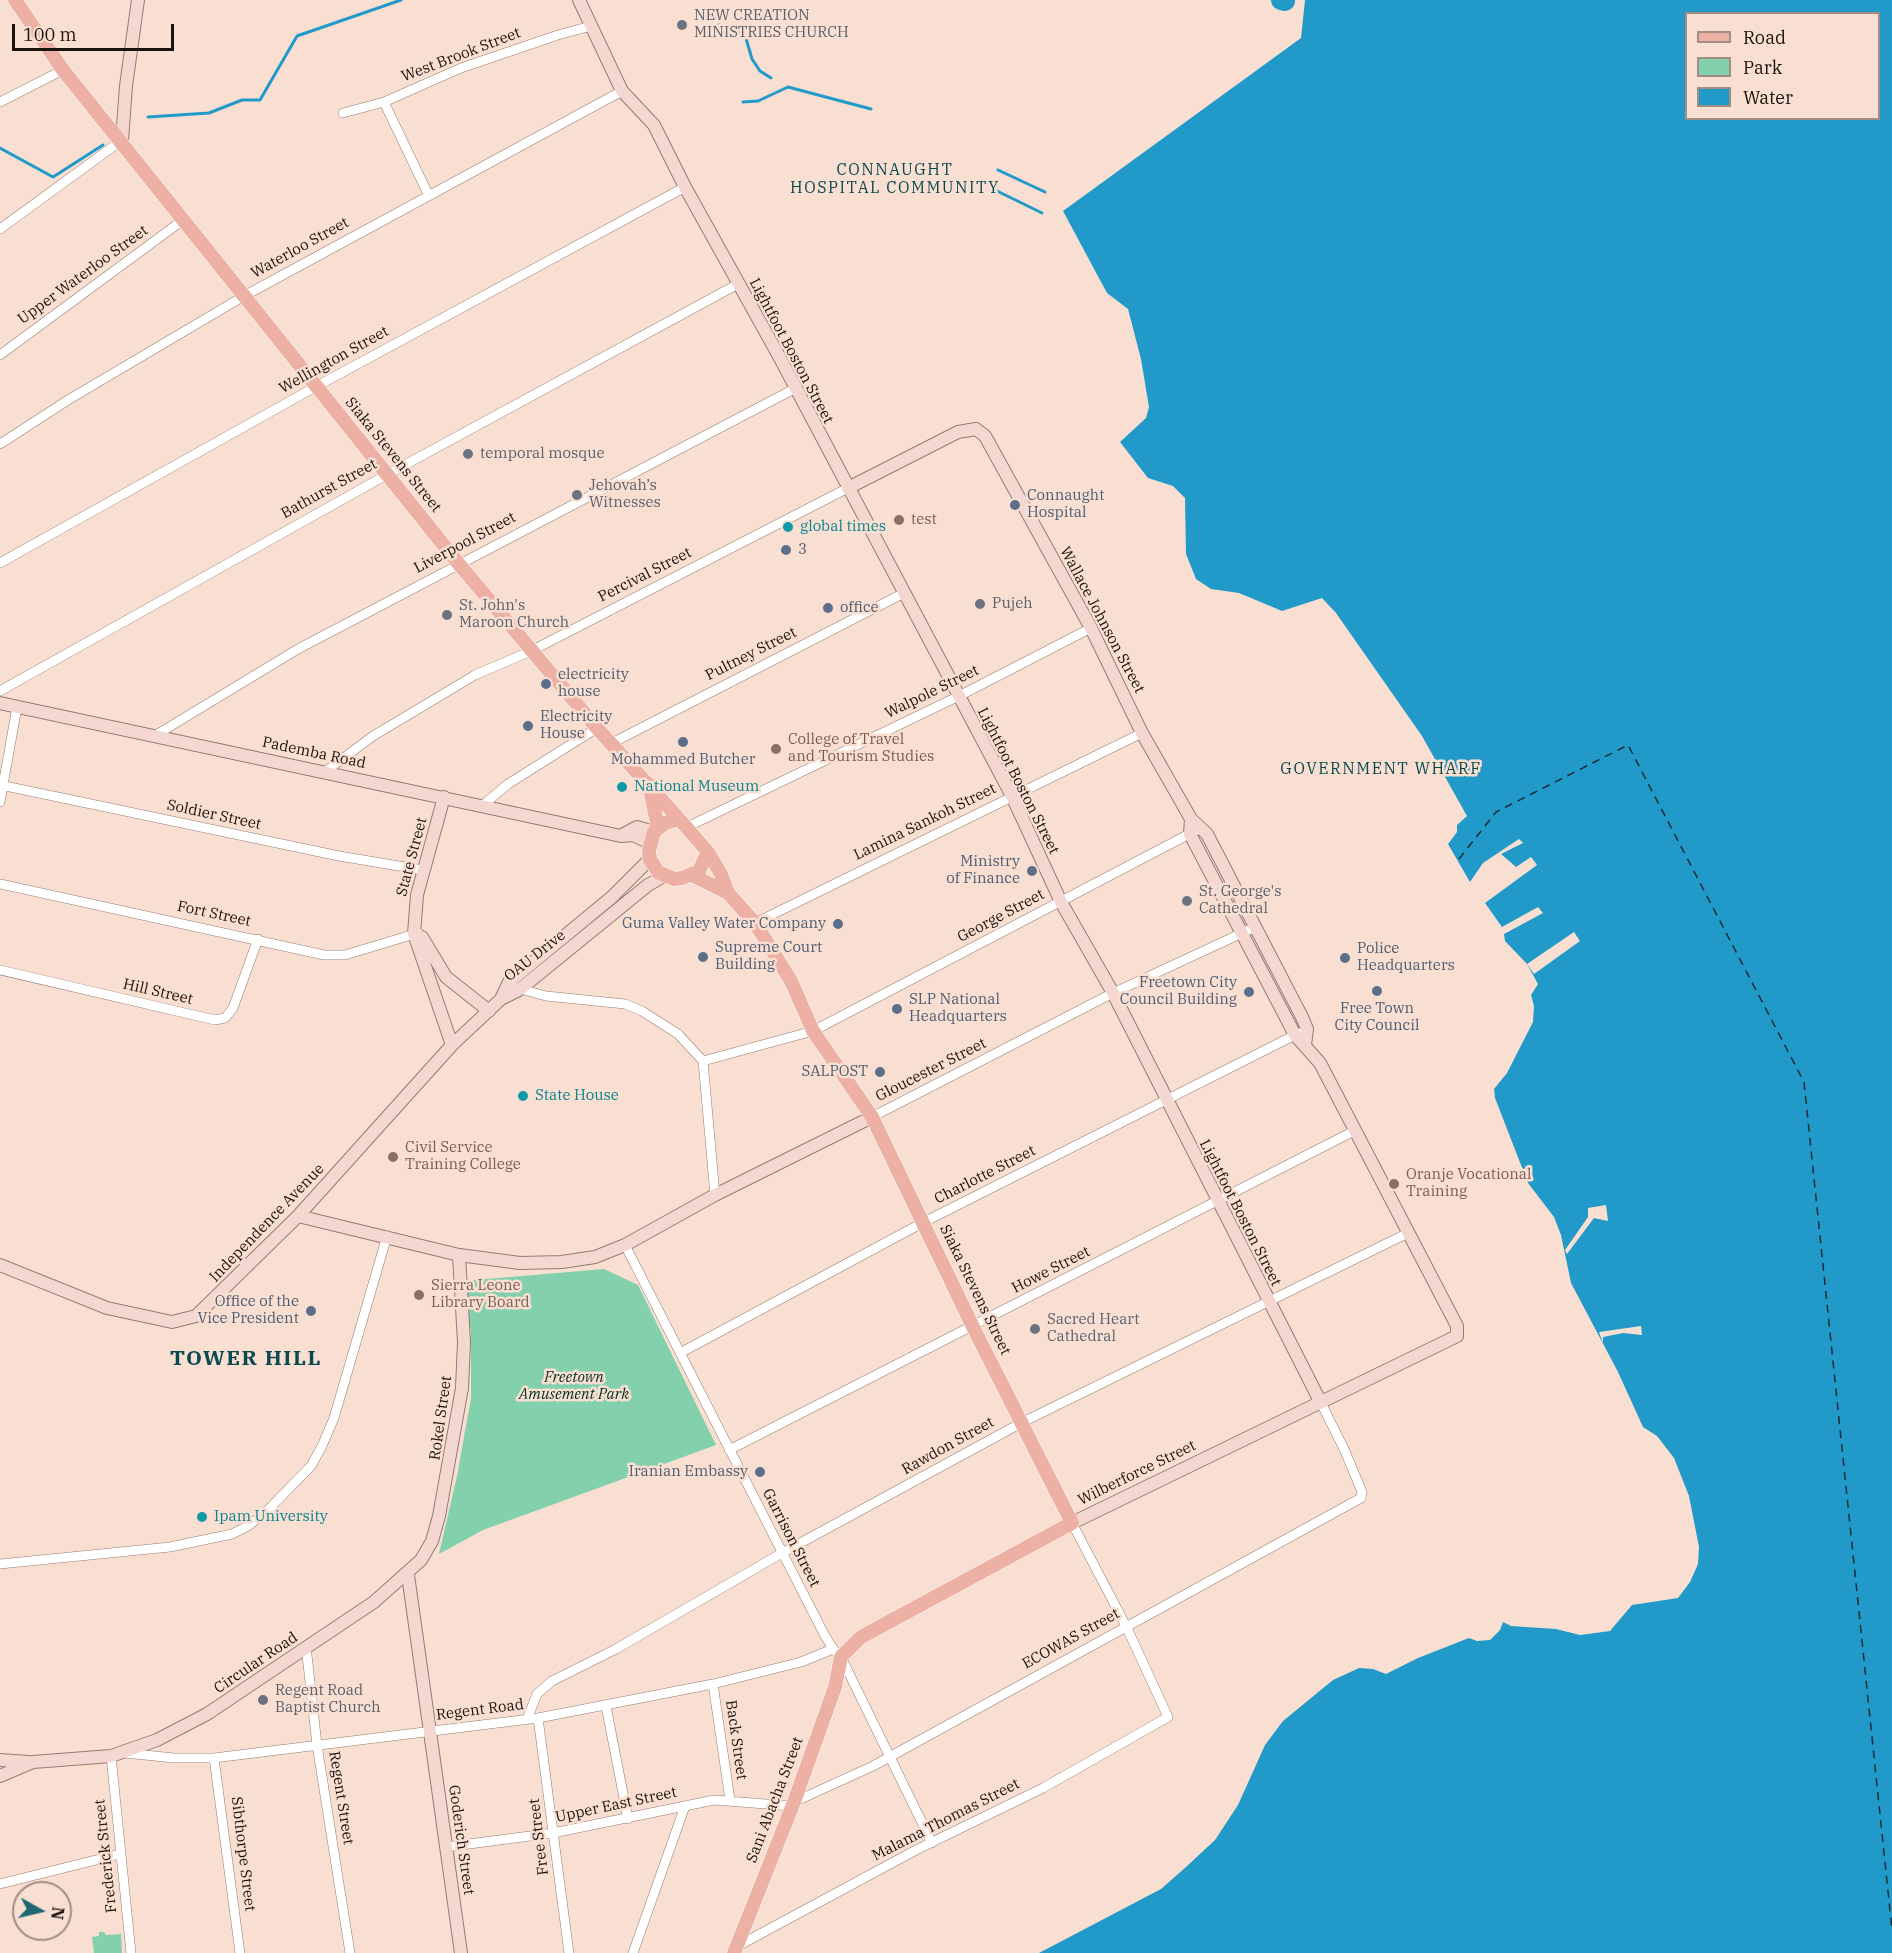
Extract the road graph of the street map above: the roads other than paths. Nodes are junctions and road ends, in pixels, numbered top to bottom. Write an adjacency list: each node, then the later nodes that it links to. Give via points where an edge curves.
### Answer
1 (15, 0): 5 (main road, Siaka Stevens Street)
2 (138, 0): 10 (main road)
3 (579, 0): 4 (main road, Lightfoot Boston Street)
4 (591, 26): 6 (main road, Lightfoot Boston Street); 8 (street, West Brook Street, via 461,68)
5 (63, 70): 7 (street); 10 (main road, Siaka Stevens Street)
6 (622, 91): 11 (main road, Lightfoot Boston Street, via 654,125); 12 (street, Waterloo Street)
7 (0, 102)
8 (384, 102): 9 (street, West Brook Street); 12 (street)
9 (343, 113)
10 (122, 140): 13 (main road, Siaka Stevens Street); 14 (street)
11 (685, 187): 15 (main road, Lightfoot Boston Street); 18 (street, Wellington Street)
12 (429, 194): 16 (street, Waterloo Street)
13 (183, 220): 16 (main road, Siaka Stevens Street); 17 (street, Upper Waterloo Street)
14 (0, 230)
15 (738, 284): 19 (main road, Lightfoot Boston Street); 22 (street, Bathurst Street)
16 (244, 296): 18 (main road, Siaka Stevens Street); 21 (street, Waterloo Street)
17 (0, 355)
18 (317, 386): 22 (main road, Siaka Stevens Street); 24 (street, Wellington Street)
19 (794, 389): 23 (main road, Lightfoot Boston Street); 25 (street, Liverpool Street)
20 (985, 436): 23 (main road, Percival Street, via 975,429 958,432); 27 (main road, Wallace Johnson Street)
21 (0, 444)
22 (388, 474): 25 (main road, Siaka Stevens Street); 29 (street, Bathurst Street)
23 (848, 488): 26 (main road, Lightfoot Boston Street); 28 (street, Percival Street)
24 (0, 563)
25 (459, 563): 28 (main road, Siaka Stevens Street); 35 (street, Liverpool Street, via 298,649)
26 (904, 593): 30 (main road, Lightfoot Boston Street); 36 (street, Pultney Street)
27 (1091, 628): 30 (street, Walpole Street); 34 (main road, Wallace Johnson Street)
28 (531, 651): 33 (main road, Siaka Stevens Street); 37 (street, Percival Street, via 475,675 419,706)
29 (0, 691)
30 (958, 696): 40 (main road, Lightfoot Boston Street); 45 (street, Walpole Street)
31 (0, 703): 32 (main road, Pademba Road)
32 (17, 707): 35 (main road, Pademba Road); 39 (street)
33 (597, 728): 36 (main road, Siaka Stevens Street); 43 (street, via 508,784)
34 (1142, 733): 40 (street, Lamina Sankoh Street); 44 (main road, Wallace Johnson Street)
35 (156, 735): 37 (main road, Pademba Road)
36 (612, 743): 38 (main road, Siaka Stevens Street)
37 (326, 771): 41 (main road, Pademba Road)
38 (648, 782): 45 (main road, Siaka Stevens Street); 47 (main road)
39 (2, 785): 42 (street); 51 (street, Soldier Street)
40 (1011, 796): 56 (main road, Lightfoot Boston Street); 57 (street, Lamina Sankoh Street)
41 (444, 797): 43 (main road, Pademba Road); 51 (main road, State Street)
42 (0, 802)
43 (483, 805): 47 (main road, Pademba Road, via 621,836 637,827)
44 (1191, 819): 46 (main road, Wallace Johnson Street); 48 (main road)
45 (683, 823): 47 (main road); 49 (main road)
46 (1202, 827): 48 (street, George Street); 59 (main road, Wallace Johnson Street)
47 (654, 834): 50 (main road)
48 (1190, 834): 56 (street, George Street); 59 (main road, Wallace Johnson Street)
49 (708, 852): 52 (main road, via 705,863); 55 (main road, Siaka Stevens Street)
50 (650, 860): 53 (main road); 62 (main road, OAU Drive)
51 (423, 870): 58 (main road, State Street, via 414,906)
52 (692, 875): 53 (main road, via 674,879); 55 (main road, Siaka Stevens Street)
53 (664, 876): 62 (main road, OAU Drive)
54 (0, 884): 60 (street, Fort Street)
55 (728, 893): 57 (main road, Siaka Stevens Street)
56 (1061, 902): 63 (main road, Lightfoot Boston Street); 66 (street, George Street)
57 (755, 924): 66 (main road, Siaka Stevens Street, via 791,981)
58 (416, 931): 60 (street, Fort Street, via 335,956); 65 (main road, via 446,977); 68 (main road, State Street)
59 (1248, 931): 63 (street, Gloucester Street); 67 (main road, Wallace Johnson Street)
60 (258, 939): 61 (street, Hill Street, via 233,1008 225,1018 215,1020)
61 (0, 970)
62 (514, 986): 64 (main road, OAU Drive); 69 (street, via 546,996 625,1004 678,1034)
63 (1113, 993): 70 (main road, Lightfoot Boston Street); 71 (street, Gloucester Street)
64 (501, 999): 65 (main road, Independence Avenue)
65 (489, 1011): 68 (main road, Independence Avenue)
66 (813, 1031): 69 (street, George Street); 71 (main road, Siaka Stevens Street)
67 (1301, 1032): 70 (street, Charlotte Street); 72 (main road)
68 (453, 1045): 75 (main road, Independence Avenue)
69 (703, 1061): 73 (street)
70 (1165, 1100): 74 (main road, Lightfoot Boston Street); 76 (street, Charlotte Street)
71 (872, 1117): 73 (main road, Gloucester Street); 76 (main road, Siaka Stevens Street)
72 (1354, 1131): 74 (street, Howe Street); 77 (main road)
73 (716, 1195): 79 (main road, Gloucester Street)
74 (1217, 1202): 82 (main road, Lightfoot Boston Street); 83 (street, Howe Street)
75 (298, 1216): 78 (main road, Gloucester Street); 81 (main road, Independence Avenue, via 196,1316 172,1322 107,1308)
76 (924, 1222): 83 (main road, Siaka Stevens Street); 84 (street, Charlotte Street)
77 (1408, 1233): 82 (street, Rawdon Street); 85 (main road, Wilberforce Street, via 1457,1326 1456,1336)
78 (387, 1236): 80 (main road, Gloucester Street); 91 (street, via 334,1418 322,1446 311,1466 266,1512 232,1534 170,1547)
79 (625, 1245): 80 (main road, Gloucester Street, via 595,1257 562,1262 520,1263); 84 (street, Garrison Street)
80 (459, 1255): 92 (main road, Rokel Street, via 464,1342 456,1434 432,1542)
81 (0, 1265)
82 (1267, 1300): 85 (main road, Lightfoot Boston Street); 86 (street, Rawdon Street)
83 (973, 1327): 86 (main road, Siaka Stevens Street); 87 (street, Howe Street)
84 (680, 1353): 87 (street, Garrison Street)
85 (1321, 1403): 88 (street, Lightfoot Boston Street, via 1345,1451); 89 (main road, Wilberforce Street)
86 (1023, 1422): 89 (main road, Siaka Stevens Street); 90 (street, Rawdon Street)
87 (729, 1450): 90 (street, Garrison Street)
88 (1361, 1498): 93 (street, ECOWAS Street)
89 (1072, 1523): 93 (street, Siaka Stevens Street); 95 (main road, Wilberforce Street)
90 (782, 1553): 95 (street, Garrison Street); 100 (street, Rawdon Street, via 616,1649 552,1681 537,1694)
91 (0, 1564)
92 (408, 1575): 94 (main road, Circular Road); 101 (main road, Goderich Street)
93 (1126, 1626): 98 (street, Siaka Stevens Street); 105 (street, ECOWAS Street)
94 (306, 1646): 102 (street, Regent Street); 103 (main road, Circular Road, via 207,1714)
95 (837, 1653): 96 (street, Regent Road); 105 (street, Garrison Street); 111 (main road, Sani Abacha Street, via 835,1687)
96 (713, 1684): 97 (street, Regent Road); 110 (street, Back Street)
97 (606, 1706): 99 (street, Regent Road); 113 (street)
98 (1168, 1717): 115 (street, Malama Thomas Street, via 1043,1788)
99 (538, 1718): 100 (street, Regent Road); 114 (street, Free Street)
100 (527, 1719): 101 (street, Regent Road)
101 (431, 1731): 102 (street, Regent Road); 116 (main road, Goderich Street)
102 (317, 1745): 106 (street, Regent Road); 122 (street, Regent Street)
103 (125, 1753): 104 (main road, Circular Road); 106 (street, Regent Road)
104 (111, 1756): 108 (main road); 117 (street, Frederick Street)
105 (891, 1757): 111 (street, ECOWAS Street); 115 (street, Garrison Street)
106 (214, 1758): 121 (street, Sibthorpe Street)
107 (0, 1760): 108 (main road)
108 (33, 1762): 109 (main road)
109 (0, 1776)
110 (729, 1800): 111 (street, Upper East Street); 112 (street, Upper East Street)
111 (793, 1804): 119 (main road, Sani Abacha Street)
112 (685, 1806): 113 (street, Upper East Street); 125 (street)
113 (628, 1819): 114 (street, Upper East Street)
114 (553, 1833): 116 (street, Upper East Street); 124 (street, Free Street)
115 (932, 1843): 119 (street, Malama Thomas Street)
116 (446, 1847): 123 (main road, Goderich Street)
117 (120, 1854): 118 (street); 120 (street, Frederick Street)
118 (0, 1884)
119 (736, 1951)
120 (131, 1953)
121 (240, 1953)
122 (350, 1953)
123 (461, 1953)
124 (569, 1953)
125 (633, 1953)

